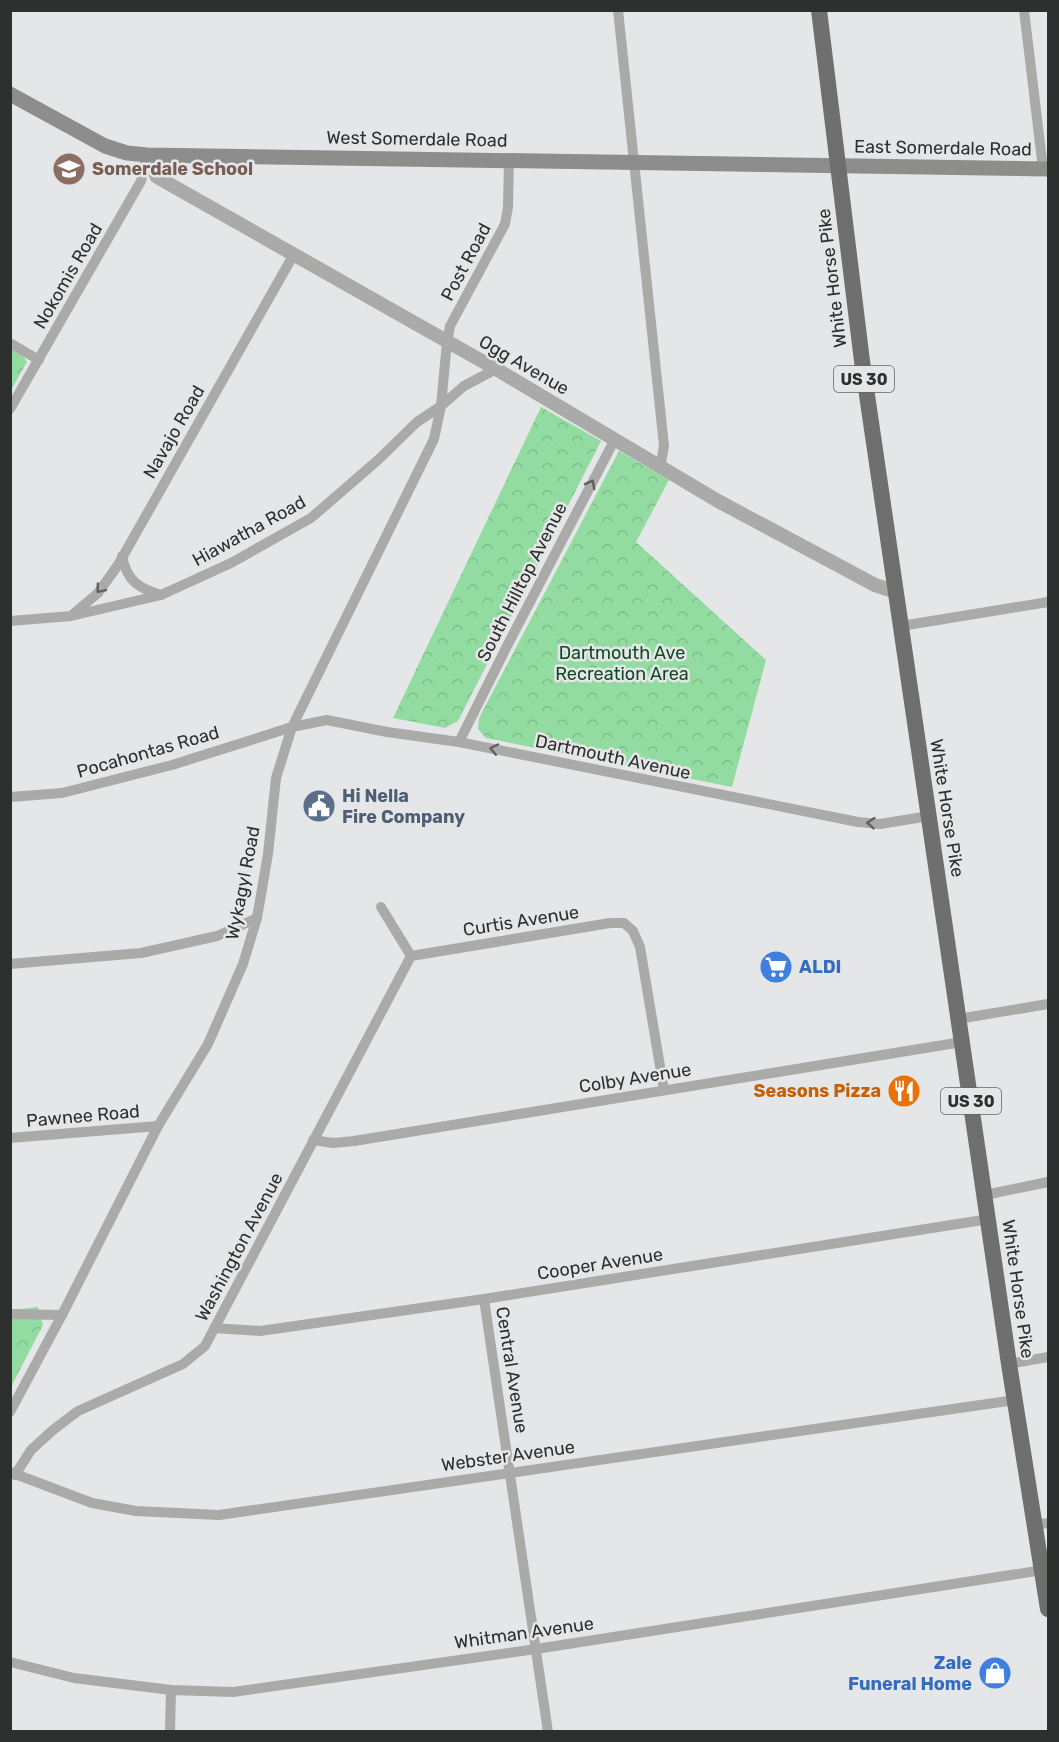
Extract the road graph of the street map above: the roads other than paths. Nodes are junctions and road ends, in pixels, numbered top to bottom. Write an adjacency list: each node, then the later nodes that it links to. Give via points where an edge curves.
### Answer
1 (618, 10): 7 (street)
2 (819, 10): 8 (highway, White Horse Pike / US 30)
3 (1024, 10): 9 (street)
4 (10, 94): 5 (main road, West Somerdale Road, via 105,146)
5 (147, 155): 6 (main road, West Somerdale Road); 10 (street, Ogg Avenue, via 157,177); 13 (street, Nokomis Road, via 141,181)
6 (509, 160): 7 (main road, West Somerdale Road); 11 (street, Post Road, via 505,224 450,326)
7 (634, 162): 8 (main road, West Somerdale Road); 18 (street, via 664,446)
8 (838, 165): 9 (main road, East Somerdale Road); 20 (highway, White Horse Pike / US 30)
9 (1046, 169)
10 (294, 254): 11 (street, Ogg Avenue); 19 (street, Navajo Road)
11 (447, 342): 14 (street, Ogg Avenue); 15 (street)
12 (10, 343): 13 (street)
13 (39, 360): 16 (street, Nokomis Road)
14 (496, 369): 15 (street, via 464,386); 17 (street, Ogg Avenue)
15 (441, 406): 21 (street, Hiawatha Road, via 417,422 311,518 231,563); 26 (street, Wykagyl Road, via 434,439)
16 (10, 410)
17 (615, 438): 18 (street, Ogg Avenue); 27 (street, South Hilltop Avenue, one-way to 17)
18 (660, 468): 20 (street, Ogg Avenue, via 875,585)
19 (122, 556): 21 (street, via 124,569 132,580); 23 (street, Navajo Road, one-way to 23, via 98,593)
20 (896, 592): 25 (highway, White Horse Pike / US 30)
21 (161, 595): 23 (street, Hiawatha Road)
22 (1048, 602): 25 (street)
23 (71, 616): 24 (street, Hiawatha Road)
24 (10, 621)
25 (901, 626): 29 (highway, White Horse Pike / US 30)
26 (292, 727): 27 (street, Dartmouth Avenue, via 327,720); 28 (street, Pocahontas Road, via 95,785 62,793); 31 (street, Wykagyl Road, via 276,778)
27 (459, 742): 29 (street, Dartmouth Avenue, one-way to 27, via 880,824 858,822)
28 (10, 797)
29 (928, 816): 35 (highway, White Horse Pike / US 30)
30 (381, 907): 32 (street)
31 (257, 918): 33 (street, via 217,936 141,953); 38 (street, Wykagyl Road, via 243,964 208,1044)
32 (411, 956): 37 (street, Curtis Avenue, via 624,923 633,931 640,947); 40 (street, Washington Avenue)
33 (10, 964)
34 (1048, 1004): 35 (street)
35 (958, 1019): 36 (highway, White Horse Pike / US 30)
36 (962, 1042): 37 (street, Colby Avenue); 42 (highway, White Horse Pike / US 30)
37 (664, 1090): 40 (street, Colby Avenue, via 354,1142)
38 (158, 1126): 39 (street, Pawnee Road); 46 (street, Wykagyl Road)
39 (10, 1138)
40 (314, 1140): 47 (street, Washington Avenue)
41 (1048, 1182): 42 (street)
42 (985, 1195): 43 (highway, White Horse Pike / US 30)
43 (989, 1219): 44 (street, Cooper Avenue); 49 (highway, White Horse Pike / US 30)
44 (484, 1299): 47 (street, Cooper Avenue, via 260,1331); 52 (street, Central Avenue)
45 (10, 1314): 46 (street)
46 (62, 1316): 51 (street, Wykagyl Road)
47 (214, 1328): 53 (street, Washington Avenue, via 206,1346 183,1364 101,1399 61,1423 31,1450)
48 (1048, 1357): 49 (street)
49 (1009, 1364): 50 (highway, White Horse Pike / US 30)
50 (1015, 1400): 52 (street, Webster Avenue); 54 (highway, White Horse Pike / US 30)
51 (10, 1412)
52 (511, 1472): 53 (street, Webster Avenue, via 195,1515 92,1503); 57 (street, Central Avenue)
53 (13, 1474)
54 (1041, 1524): 55 (highway, White Horse Pike / US 30)
55 (1043, 1570): 56 (highway, White Horse Pike / US 30); 57 (street, Whitman Avenue)
56 (1048, 1609)
57 (536, 1648): 59 (street, Whitman Avenue, via 233,1692); 61 (street, Central Avenue)
58 (10, 1662): 59 (street, Whitman Avenue, via 74,1678)
59 (171, 1690): 60 (street)
60 (170, 1731)
61 (548, 1731)

